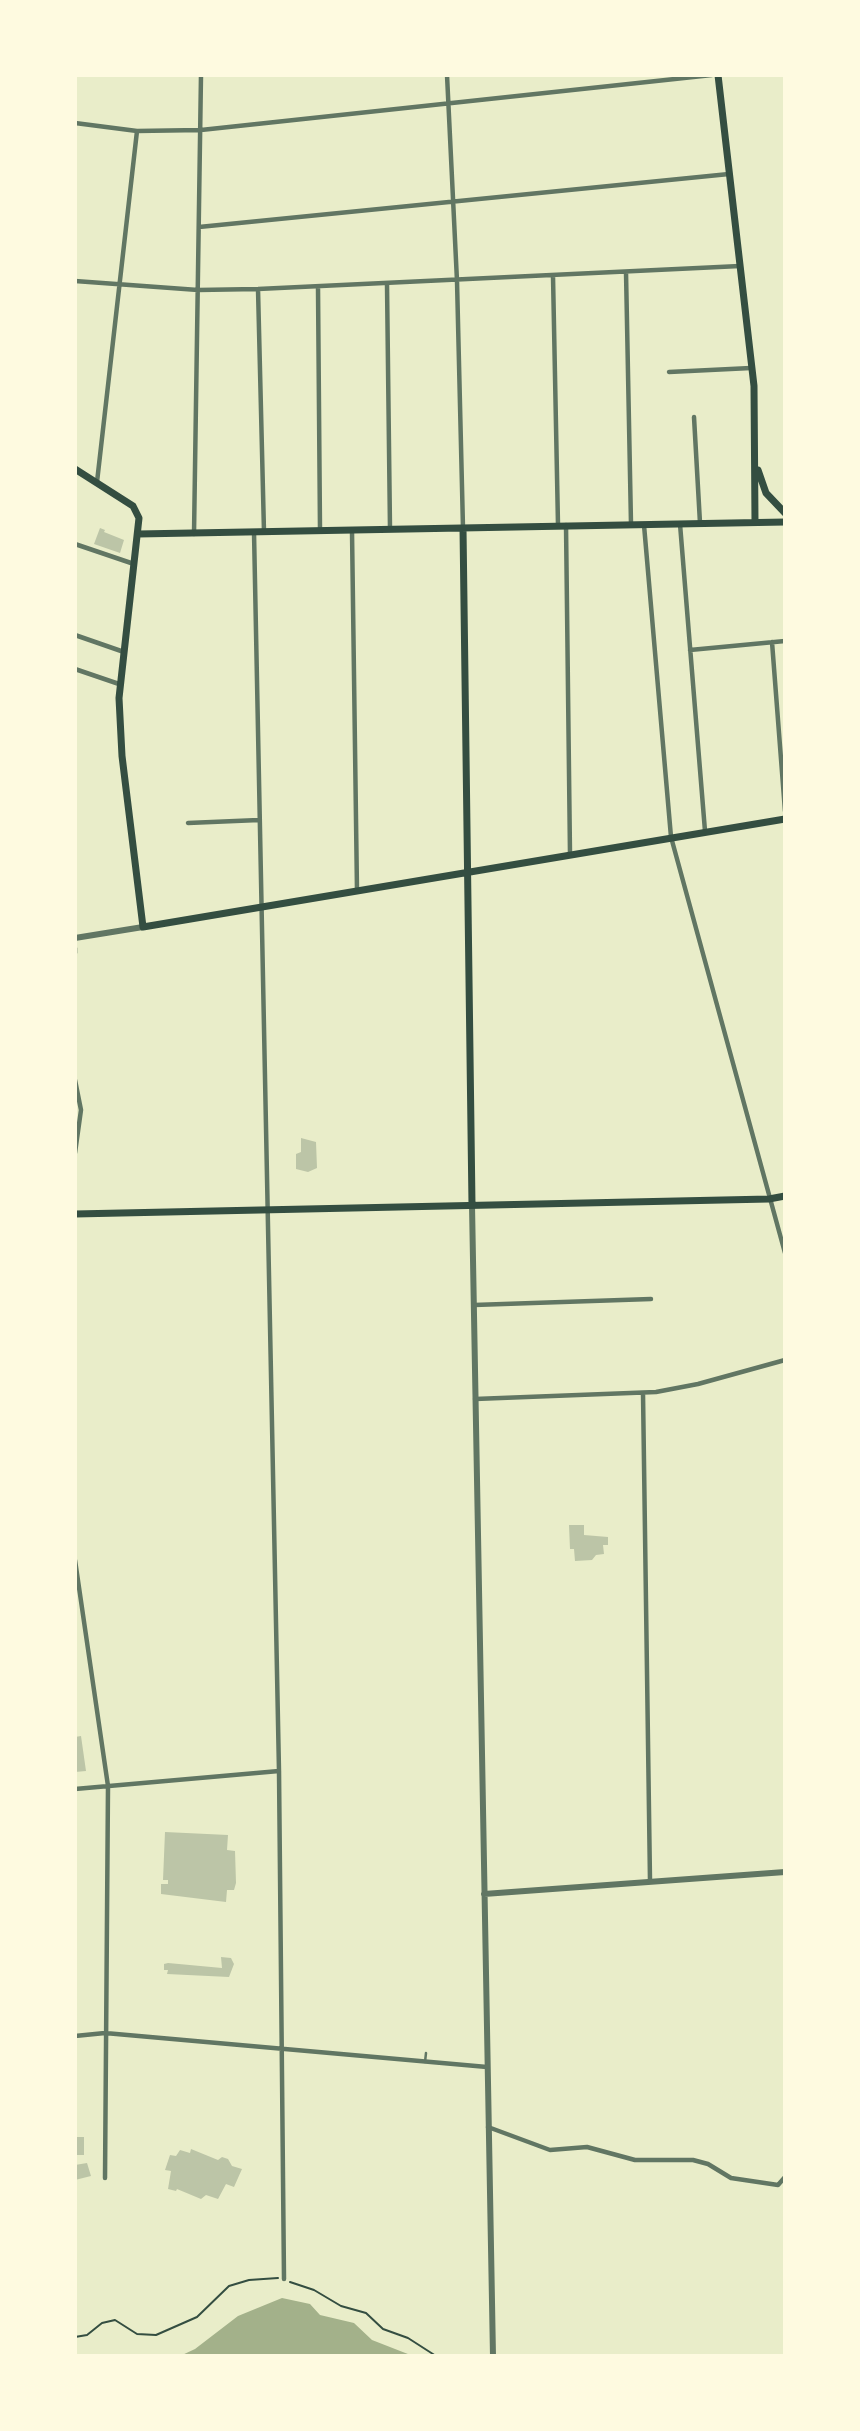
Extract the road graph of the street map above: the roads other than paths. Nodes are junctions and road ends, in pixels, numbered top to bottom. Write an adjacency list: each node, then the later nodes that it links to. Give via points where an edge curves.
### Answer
1 (201, 75): 7 (street)
2 (447, 75): 5 (street)
3 (712, 75): 5 (street)
4 (718, 75): 9 (main road)
5 (448, 103): 7 (street); 10 (street)
6 (75, 123): 8 (street)
7 (201, 130): 8 (street); 11 (street)
8 (137, 131): 18 (street)
9 (730, 174): 10 (street); 12 (main road)
10 (453, 203): 11 (street); 16 (street)
11 (199, 228): 21 (street)
12 (741, 266): 13 (street); 22 (main road)
13 (626, 272): 14 (street); 33 (street)
14 (553, 276): 16 (street); 32 (street)
15 (75, 281): 18 (street)
16 (457, 281): 17 (street); 36 (street)
17 (387, 284): 19 (street); 37 (street)
18 (120, 286): 21 (street); 27 (street)
19 (318, 286): 20 (street); 38 (street)
20 (258, 289): 21 (street); 40 (street)
21 (198, 290): 43 (street)
22 (751, 368): 23 (street); 25 (main road)
23 (669, 372)
24 (694, 417): 31 (street)
25 (755, 462): 28 (main road, via 766,494); 29 (main road)
26 (75, 469): 27 (main road)
27 (97, 482): 42 (main road, via 133,506 139,518)
28 (785, 513)
29 (755, 522): 30 (main road); 31 (main road)
30 (785, 522)
31 (700, 523): 34 (main road)
32 (561, 524): 33 (main road); 36 (main road); 59 (street)
33 (631, 524): 35 (main road)
34 (680, 524): 35 (main road); 49 (street)
35 (644, 525): 58 (street)
36 (463, 528): 37 (main road); 60 (main road)
37 (390, 530): 39 (main road)
38 (320, 531): 39 (main road); 40 (main road)
39 (352, 531): 61 (street)
40 (264, 532): 41 (main road)
41 (254, 533): 43 (main road); 55 (street)
42 (138, 534): 43 (main road); 45 (main road)
43 (194, 534)
44 (75, 544): 45 (street)
45 (134, 564): 50 (main road)
46 (75, 635): 50 (street)
47 (785, 641): 48 (street)
48 (772, 642): 49 (street); 53 (street)
49 (690, 650): 57 (street)
50 (124, 652): 52 (main road)
51 (75, 669): 52 (street)
52 (120, 684): 63 (main road, via 122,756)
53 (785, 811)
54 (785, 818): 57 (main road)
55 (259, 820): 56 (street); 62 (street)
56 (188, 823)
57 (705, 831): 58 (main road)
58 (671, 837): 59 (main road); 70 (street)
59 (570, 854): 60 (main road)
60 (466, 872): 61 (main road); 71 (main road)
61 (356, 891): 62 (main road)
62 (260, 907): 63 (main road); 72 (street)
63 (143, 928): 64 (street)
64 (75, 938)
65 (75, 948): 66 (street)
66 (75, 953)
67 (75, 1080): 68 (street, via 81,1110)
68 (75, 1153)
69 (785, 1196): 70 (main road)
70 (769, 1199): 71 (main road); 74 (street)
71 (472, 1205): 72 (main road); 76 (street)
72 (268, 1210): 73 (main road); 81 (street)
73 (75, 1214)
74 (785, 1253)
75 (651, 1299): 76 (street)
76 (474, 1305): 79 (street)
77 (785, 1360): 78 (street, via 698,1384)
78 (643, 1393): 79 (street); 85 (street)
79 (475, 1399): 86 (street)
80 (75, 1560): 82 (street)
81 (279, 1771): 82 (street); 89 (street)
82 (108, 1786): 83 (street); 87 (street)
83 (75, 1789)
84 (785, 1871): 85 (street)
85 (650, 1881): 86 (street)
86 (484, 1894): 92 (street)
87 (105, 2033): 88 (street); 89 (street); 95 (street)
88 (75, 2036)
89 (283, 2050): 91 (street); 96 (street)
90 (426, 2053): 91 (lane)
91 (425, 2062): 92 (street)
92 (487, 2067): 93 (street)
93 (488, 2127): 94 (street, via 550,2150 587,2147 635,2160 693,2160 731,2178 778,2185); 97 (street)
94 (785, 2177)
95 (105, 2178)
96 (284, 2279)
97 (493, 2356)

